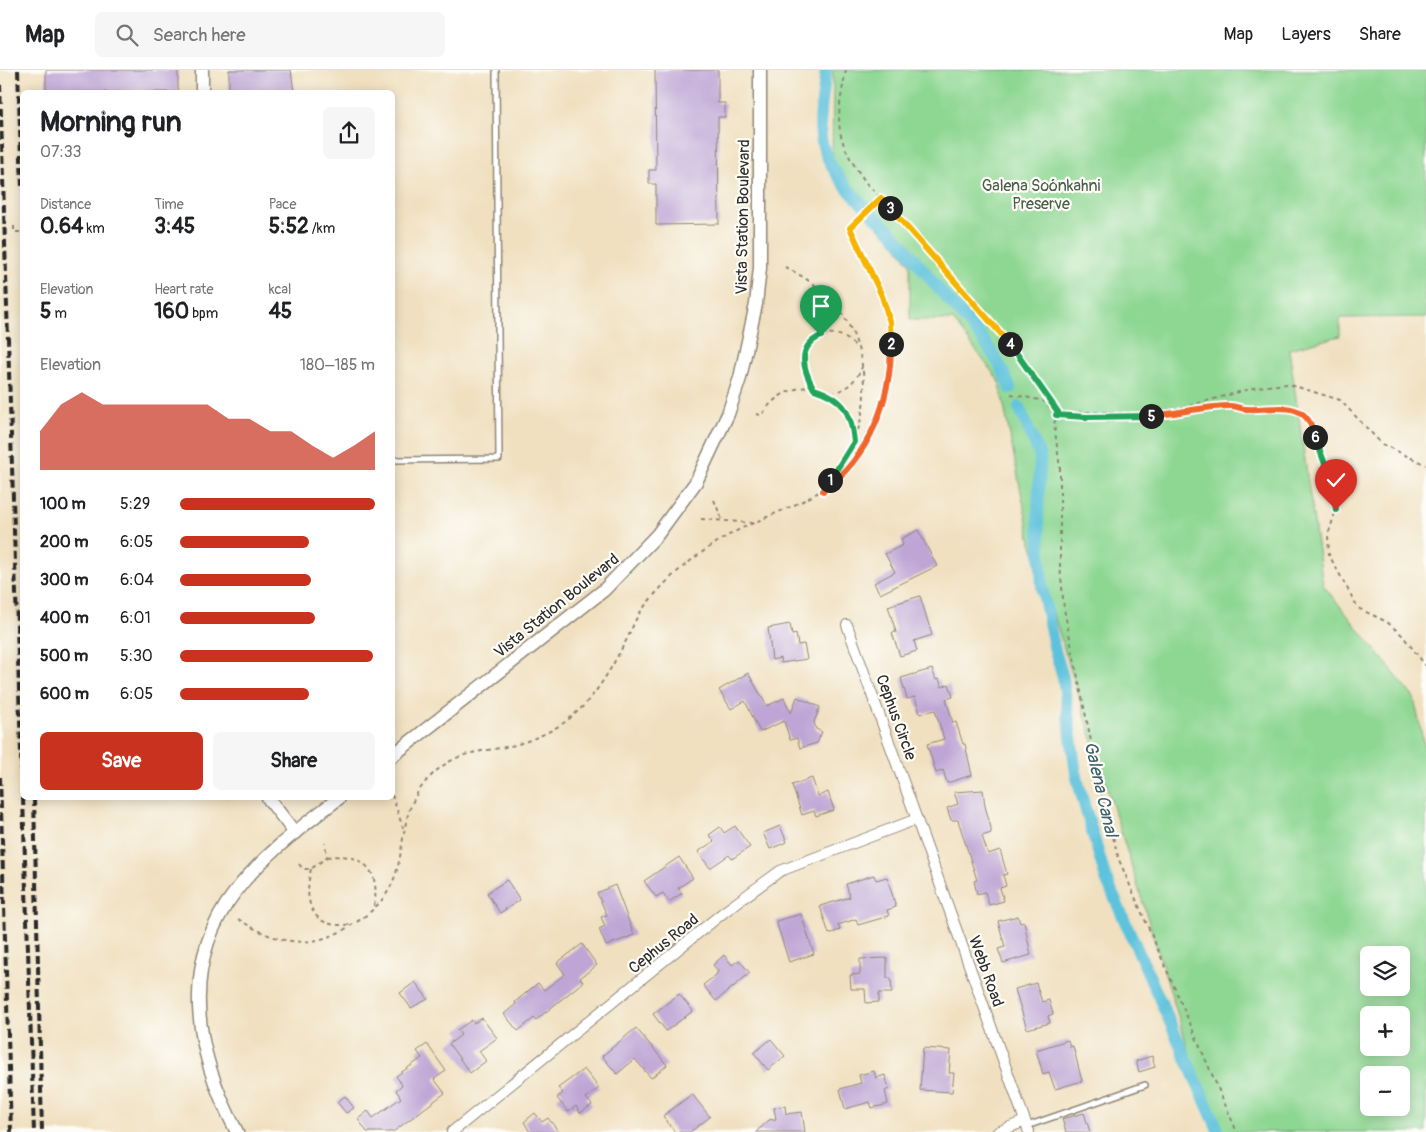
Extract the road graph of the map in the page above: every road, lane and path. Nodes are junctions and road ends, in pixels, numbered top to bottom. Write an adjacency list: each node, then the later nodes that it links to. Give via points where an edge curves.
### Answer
1 (202, 70): 5 (street)
2 (496, 70): 19 (lane, via 499,459)
3 (760, 70): 28 (street, Vista Station Boulevard, via 760,268 756,304 740,378 728,414 696,482 656,535 604,590)
4 (846, 70): 6 (path, via 838,127 848,158)
5 (202, 90)
6 (881, 198): 15 (path, via 998,329); 21 (path, via 850,228 872,270 890,322 888,384 873,430 857,457)
7 (14, 226): 8 (path, via 14,232)
8 (20, 232)
9 (785, 267): 10 (path, via 815,286 838,308)
10 (860, 350): 11 (path); 12 (path, via 836,334 815,339 804,351 803,361)
11 (862, 367): 13 (path, via 848,386); 18 (path, via 864,397)
12 (814, 389): 13 (path); 16 (path, via 793,389 778,395 762,415)
13 (828, 393): 18 (path, via 835,396 849,415)
14 (1011, 394): 17 (path, via 1044,401)
15 (1058, 412): 17 (path); 20 (path, via 1145,413 1178,409 1257,387 1288,384 1340,400 1382,444)
16 (756, 414)
17 (1056, 415): 27 (path, via 1176,414 1232,406 1246,409 1280,406 1298,412 1312,424 1332,483 1336,510 1328,535 1329,554 1358,608 1394,629); 47 (path, via 1064,608 1118,860)
18 (854, 442): 21 (path)
19 (395, 460)
20 (1426, 465)
21 (823, 491): 25 (path, via 794,507)
22 (714, 500): 24 (path)
23 (701, 519): 24 (path)
24 (723, 522): 25 (path)
25 (755, 522): 33 (path, via 700,553 658,591 638,615 602,685 586,704 564,722 536,738 468,752 440,767 413,799 405,817)
26 (847, 625): 32 (street, Cephus Circle)
27 (1426, 666)
28 (395, 754)
29 (270, 800): 34 (street)
30 (336, 800): 34 (street)
31 (394, 800): 33 (path)
32 (917, 820): 43 (street, Webb Road); 45 (street, Cephus Road, via 780,871 724,912)
33 (404, 830): 39 (path, via 392,882)
34 (295, 833): 44 (street, via 235,891 215,924 200,968 199,1026 206,1057)
35 (325, 843): 36 (path)
36 (327, 857): 38 (path); 39 (path, via 352,856 367,866 375,884)
37 (299, 864): 38 (path, via 304,869)
38 (311, 869): 41 (path, via 307,892 313,911 332,925)
39 (374, 908): 41 (path)
40 (238, 919): 41 (path, via 264,935 288,941 314,941)
41 (353, 924)
42 (1145, 1085): 43 (lane)
43 (1027, 1126): 46 (street)
44 (237, 1132)
45 (452, 1132)
46 (998, 1132)
47 (1237, 1132)

